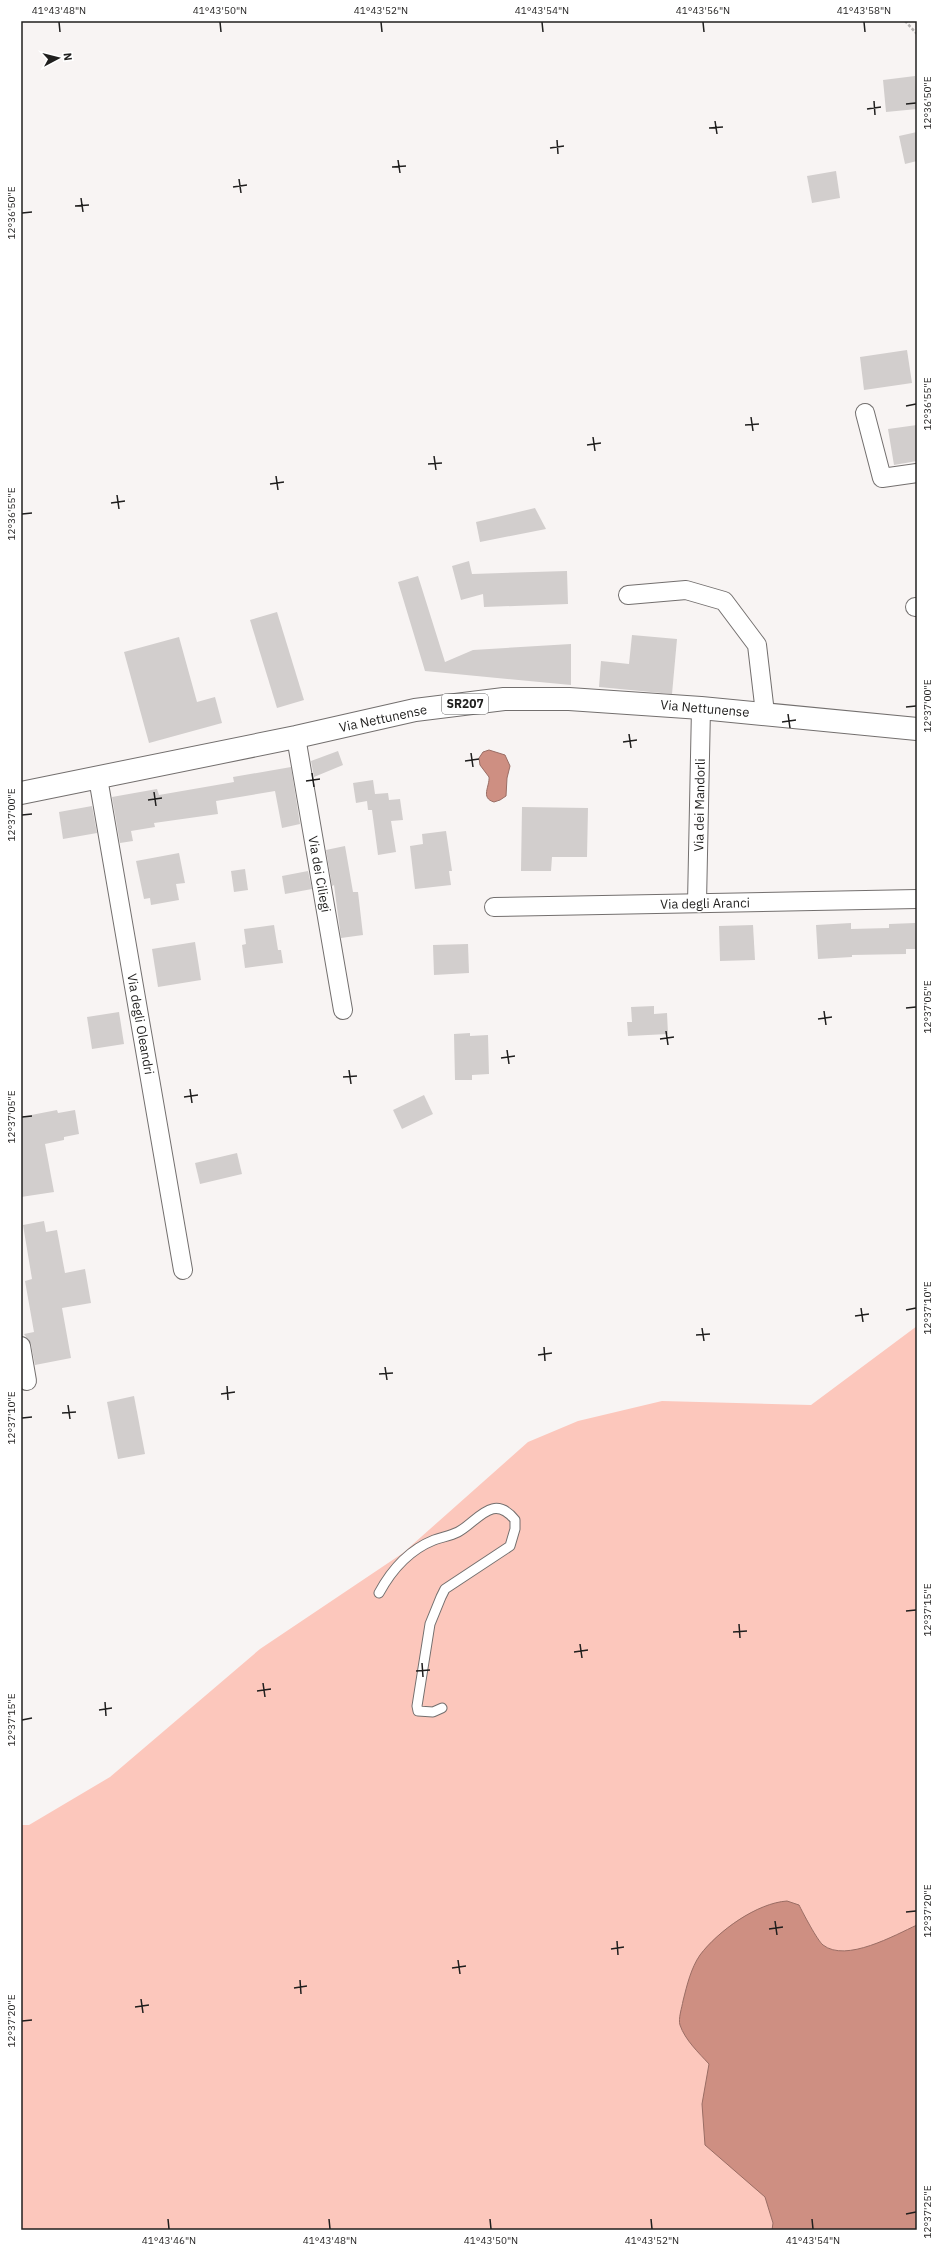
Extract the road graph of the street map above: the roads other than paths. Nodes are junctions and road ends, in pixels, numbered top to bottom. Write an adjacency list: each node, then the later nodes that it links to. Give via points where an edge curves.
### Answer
1 (865, 413): 2 (street, via 882,478)
2 (917, 473)
3 (628, 595): 5 (street, via 686,590 724,601 757,644)
4 (701, 708): 5 (main road, Via Nettunense / SR207); 7 (main road, Via Nettunense / SR207, via 569,698 504,699 415,710); 11 (street, Via dei Mandorli)
5 (765, 713): 6 (main road, Via Nettunense / SR207)
6 (917, 729)
7 (296, 737): 8 (main road, Via Nettunense / SR207); 13 (street, Via dei Ciliegi)
8 (98, 778): 9 (main road, Via Nettunense / SR207); 14 (street, Via degli Oleandri)
9 (21, 792)
10 (917, 899): 11 (street, Via degli Aranci)
11 (697, 902): 12 (street, Via degli Aranci)
12 (494, 907)
13 (343, 1010)
14 (183, 1270)
15 (21, 1346): 16 (street)
16 (27, 1381)
17 (379, 1592): 18 (lane, via 391,1572 404,1559 426,1544 464,1528 482,1513 496,1509 504,1511 515,1520 510,1546 446,1589 435,1610 430,1624 417,1706 418,1711 425,1713)
18 (442, 1708)

